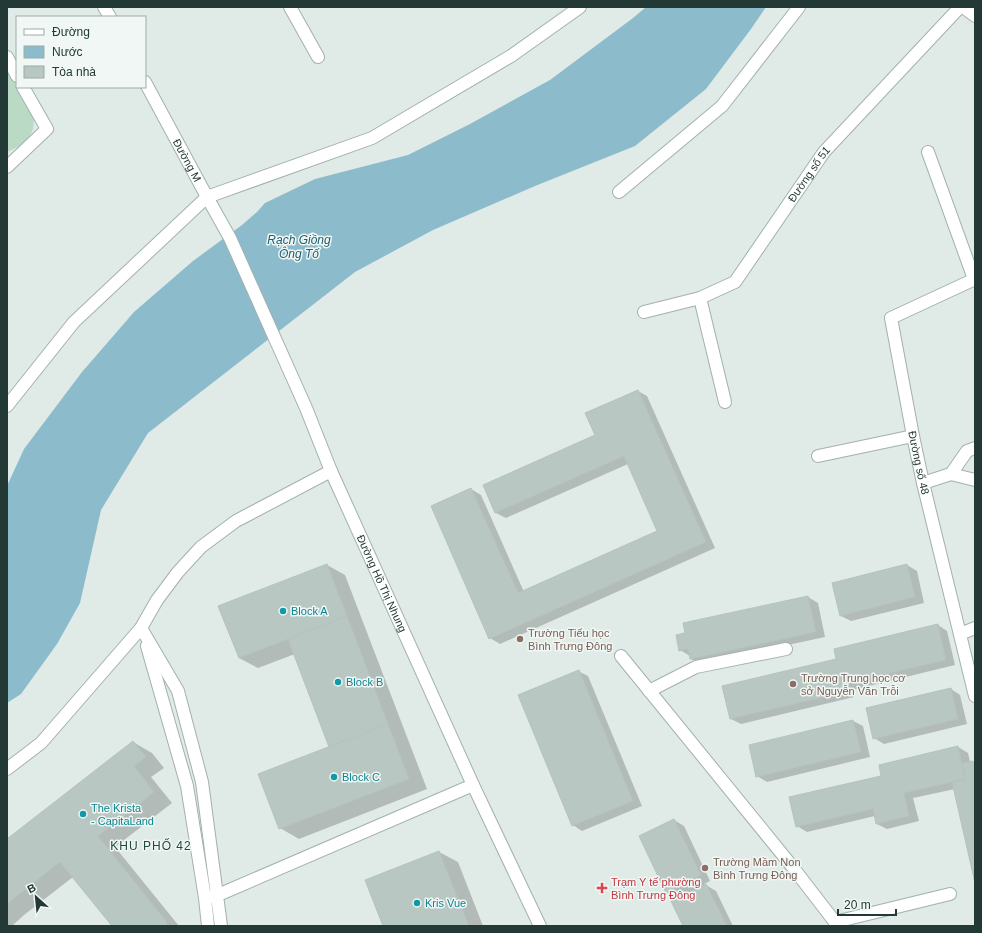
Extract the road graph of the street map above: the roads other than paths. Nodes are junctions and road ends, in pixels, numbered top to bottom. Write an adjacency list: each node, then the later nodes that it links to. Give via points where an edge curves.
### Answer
1 (104, 7): 6 (street)
2 (290, 7): 9 (street)
3 (580, 7): 16 (street, via 511,56 372,138)
4 (799, 7): 15 (street, via 722,106)
5 (961, 7): 7 (street); 19 (street, Đường số 51, via 824,152 735,282)
6 (109, 16)
7 (975, 16)
8 (7, 57): 10 (street)
9 (318, 57)
10 (16, 74)
11 (146, 84): 16 (street, Đường M)
12 (24, 88): 14 (street, via 47,129)
13 (928, 152): 18 (street)
14 (7, 167)
15 (620, 192)
16 (207, 197): 17 (street, Đường M); 22 (street, via 74,322)
17 (230, 238): 26 (street, Đường Hồ Thị Nhung)
18 (974, 279): 23 (street, Đường số 48, via 891,318)
19 (700, 298): 20 (street, Đường số 51); 21 (street)
20 (644, 312)
21 (726, 402)
22 (7, 406)
23 (913, 436): 25 (street); 29 (street, Đường số 48)
24 (975, 448): 27 (street, via 967,451)
25 (818, 456)
26 (332, 471): 30 (street, via 236,521 201,547 157,600); 40 (street, Đường Hồ Thị Nhung)
27 (951, 474): 28 (street); 29 (street)
28 (975, 480)
29 (923, 484): 32 (street, Đường số 48)
30 (142, 628): 37 (street, via 41,743); 38 (street, via 178,692); 39 (street)
31 (975, 628): 32 (street)
32 (960, 634): 36 (street, Đường số 48)
33 (786, 650): 35 (street, via 696,667)
34 (621, 656): 35 (street)
35 (649, 692): 44 (street)
36 (975, 696)
37 (7, 769)
38 (202, 782): 39 (street); 41 (street)
39 (187, 786): 43 (street)
40 (473, 786): 41 (street); 47 (street, Đường Hồ Thị Nhung)
41 (218, 894): 43 (street); 46 (street)
42 (950, 894): 44 (street)
43 (205, 898): 45 (street)
44 (836, 924)
45 (208, 926)
46 (222, 926)
47 (540, 926)

